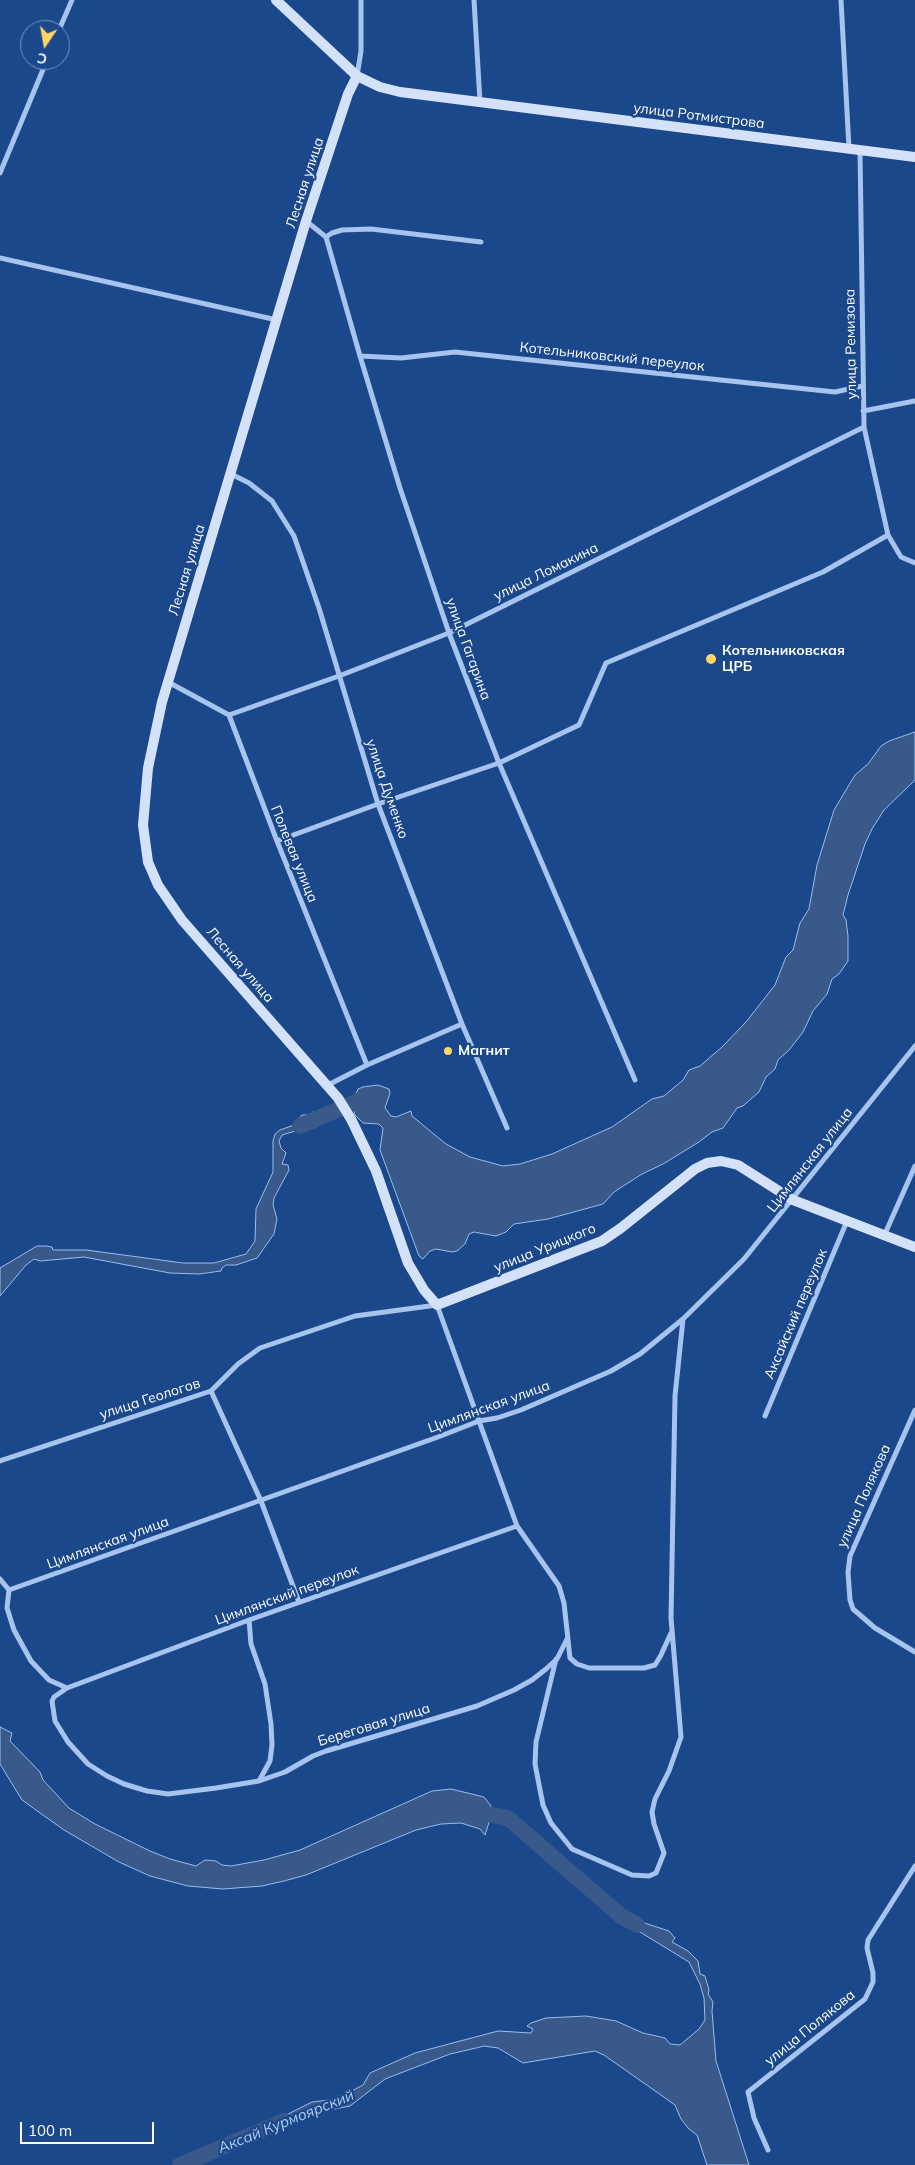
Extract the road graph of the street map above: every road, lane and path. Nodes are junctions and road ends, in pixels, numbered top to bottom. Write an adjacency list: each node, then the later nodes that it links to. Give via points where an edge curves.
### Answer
1 (72, 0): 6 (street)
2 (276, 0): 8 (street, улица Ротмистрова)
3 (360, 0): 8 (street, Лесная улица, via 361,51)
4 (474, 0): 9 (street)
5 (841, 0): 10 (street)
6 (63, 20)
7 (43, 70): 13 (street)
8 (357, 76): 9 (street, улица Ротмистрова, via 400,92); 14 (street, Лесная улица, via 348,94)
9 (480, 102): 10 (street, улица Ротмистрова)
10 (849, 148): 11 (street, улица Ротмистрова)
11 (860, 150): 12 (street, улица Ротмистрова); 20 (street, улица Ремизова)
12 (915, 157)
13 (0, 173)
14 (306, 221): 15 (street); 18 (street, Лесная улица)
15 (326, 237): 16 (street, via 342,230 370,229); 19 (street, улица Гагарина)
16 (481, 242)
17 (0, 258): 18 (street)
18 (278, 320): 24 (street, Лесная улица)
19 (360, 356): 20 (street, Котельниковский переулок, via 401,358 455,352 835,392); 27 (street, улица Гагарина)
20 (862, 386): 22 (street, улица Ремизова)
21 (915, 401): 22 (street)
22 (863, 412): 23 (street, улица Ремизова)
23 (864, 426): 25 (street, улица Ремизова); 27 (street, улица Ломакина)
24 (231, 474): 28 (street, улица Думенко, via 272,501 294,536); 29 (street, Лесная улица)
25 (888, 535): 26 (street, улица Ремизова, via 901,557); 31 (street, via 823,572 606,664 579,725)
26 (915, 563)
27 (449, 633): 28 (street, улица Ломакина); 31 (street, улица Гагарина)
28 (339, 676): 30 (street, улица Ломакина); 32 (street, улица Думенко)
29 (168, 682): 30 (street); 38 (street, Лесная улица, via 148,768 145,796 144,839 150,868 164,896 182,920)
30 (229, 715): 33 (street, Полевая улица)
31 (499, 763): 32 (street); 37 (street, улица Гагарина)
32 (378, 804): 33 (street); 34 (street, улица Думенко)
33 (277, 841): 36 (street, Полевая улица)
34 (462, 1024): 36 (street); 39 (street, улица Думенко)
35 (915, 1046): 41 (street, Цимлянская улица)
36 (367, 1065): 38 (street)
37 (635, 1080)
38 (328, 1085): 45 (street, Лесная улица, via 351,1119 376,1171 408,1263 424,1290)
39 (507, 1128)
40 (915, 1166): 43 (street)
41 (793, 1200): 42 (street, улица Урицкого); 45 (street, улица Урицкого, via 731,1162 707,1163 602,1241); 46 (street, Цимлянская улица, via 744,1259)
42 (847, 1221): 43 (street, улица Урицкого); 49 (street, Аксайский переулок)
43 (884, 1236): 44 (street, улица Урицкого)
44 (915, 1247)
45 (438, 1305): 47 (street, улица Геологов, via 355,1316 260,1348); 50 (street)
46 (683, 1319): 50 (street, Цимлянская улица, via 640,1354 611,1371 520,1410); 58 (street, via 675,1396)
47 (211, 1391): 51 (street, улица Геологов); 52 (street)
48 (915, 1410): 60 (street, улица Полякова, via 850,1556 848,1572 853,1609 875,1628)
49 (765, 1416)
50 (479, 1421): 52 (street, Цимлянская улица); 53 (street)
51 (1, 1460)
52 (261, 1500): 55 (street, Цимлянская улица); 56 (street)
53 (516, 1526): 56 (street, Цимлянский переулок); 59 (street, via 559,1586)
54 (0, 1579): 55 (street)
55 (9, 1590): 62 (street, via 6,1608 31,1661 49,1680)
56 (299, 1602): 57 (street, Цимлянский переулок)
57 (249, 1620): 62 (street, Цимлянский переулок); 63 (street, via 271,1724 270,1761)
58 (671, 1633): 59 (street, via 655,1664 644,1668 589,1668 577,1664 570,1658); 61 (street, via 681,1737 652,1812 664,1853 656,1872 649,1876 632,1874 572,1849 542,1806 535,1764 536,1742)
59 (567, 1639): 61 (street, Береговая улица)
60 (915, 1652)
61 (557, 1659): 63 (street, Береговая улица, via 532,1680 484,1703 326,1750 285,1772)
62 (67, 1688): 63 (street, Береговая улица, via 52,1701 55,1721 75,1752 107,1776 147,1791 168,1794)
63 (259, 1781)
64 (915, 1866): 65 (street, улица Полякова, via 868,1940 866,1948 873,1982 865,1999 748,2092 754,2118)
65 (768, 2150)

